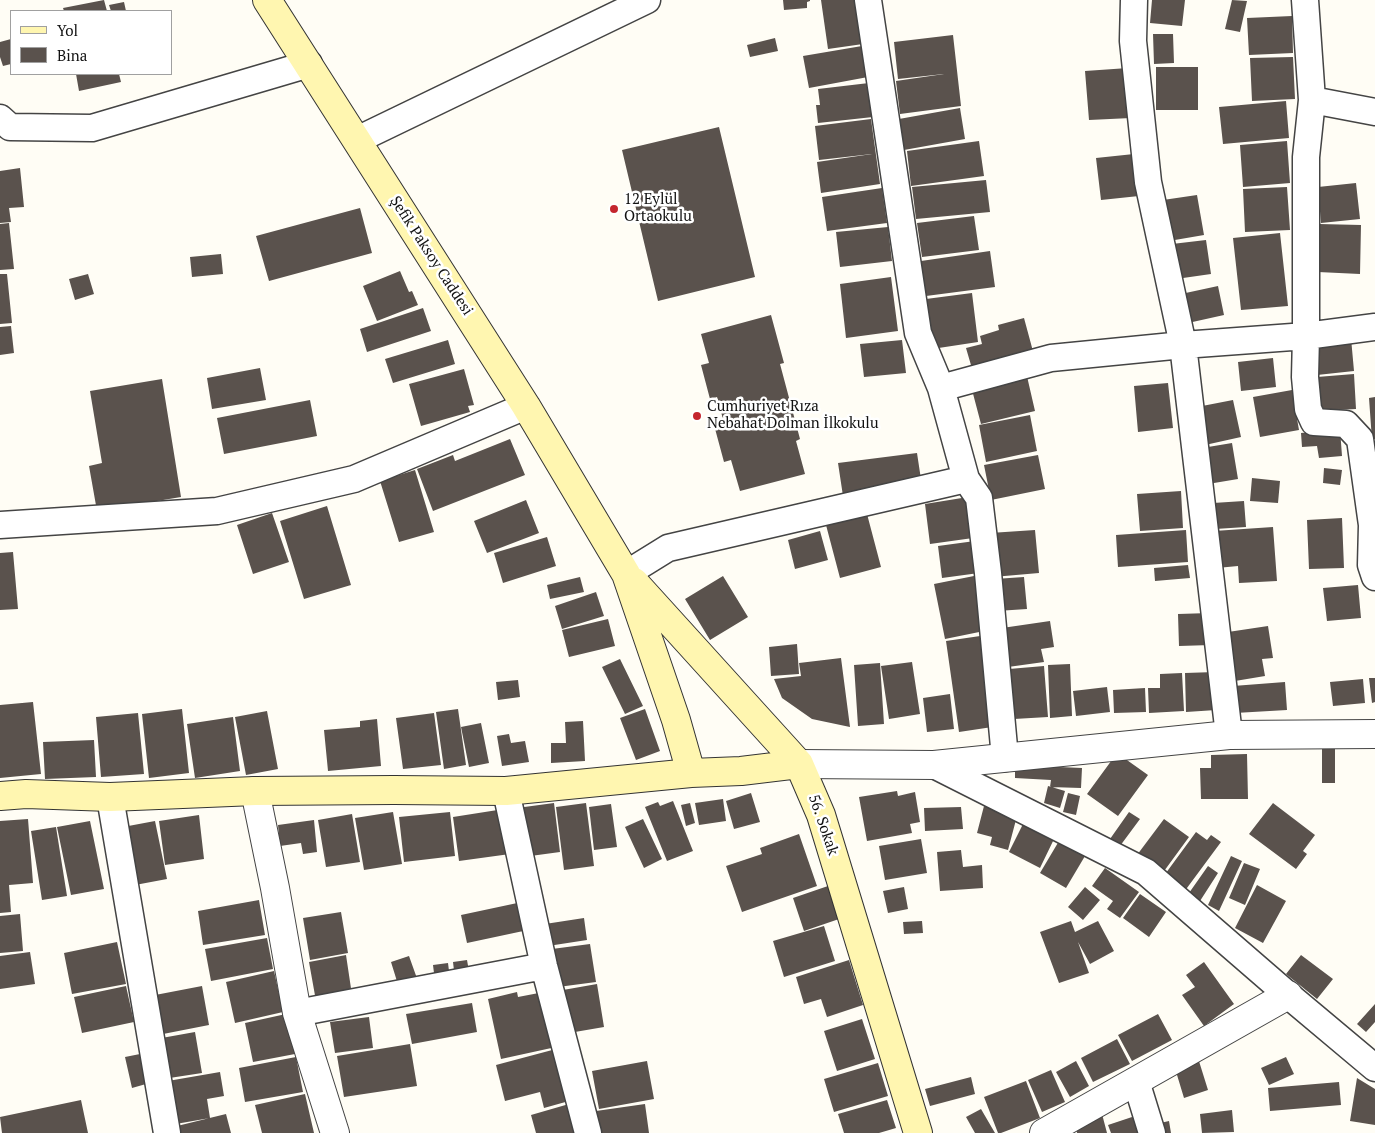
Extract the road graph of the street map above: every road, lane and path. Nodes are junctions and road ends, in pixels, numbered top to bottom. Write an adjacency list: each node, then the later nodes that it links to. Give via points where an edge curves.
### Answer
1 (267, 0): 6 (main road, Şefik Paksoy Caddesi)
2 (647, 0): 10 (street)
3 (868, 0): 14 (street, via 918,333)
4 (1134, 0): 13 (street, via 1133,41 1148,182)
5 (1305, 0): 7 (street)
6 (309, 64): 9 (street, via 92,128 10,128); 10 (main road, Şefik Paksoy Caddesi)
7 (1312, 100): 8 (street); 12 (street, via 1306,157)
8 (1375, 112)
9 (0, 118)
10 (357, 140): 15 (main road, Şefik Paksoy Caddesi)
11 (1375, 327): 12 (street)
12 (1306, 336): 13 (street); 19 (street, via 1305,377 1308,409 1314,422 1346,424 1360,438 1372,525 1371,565)
13 (1183, 345): 14 (street, via 1051,358); 21 (street)
14 (941, 388): 16 (street)
15 (526, 406): 17 (street, via 354,479 217,511); 18 (main road, Şefik Paksoy Caddesi)
16 (966, 479): 18 (street, via 668,548); 22 (street, via 979,498)
17 (0, 525)
18 (626, 574): 23 (main road, 56. Sokak); 25 (main road)
19 (1375, 578)
20 (1375, 734): 21 (street)
21 (1229, 735): 22 (street)
22 (1005, 758): 24 (street)
23 (799, 764): 24 (street); 25 (main road); 38 (main road, 56. Sokak, via 821,815)
24 (934, 765): 31 (street, via 1146,872)
25 (691, 773): 27 (main road)
26 (255, 791): 27 (main road); 29 (main road); 32 (street)
27 (506, 791): 30 (street)
28 (0, 796): 29 (main road)
29 (110, 797): 35 (street)
30 (544, 966): 32 (street); 37 (street)
31 (1288, 995): 33 (street); 34 (street)
32 (297, 1013): 36 (street)
33 (1375, 1068)
34 (1136, 1081): 39 (street); 40 (street)
35 (167, 1133)
36 (336, 1133)
37 (588, 1133)
38 (918, 1133)
39 (1044, 1133)
40 (1152, 1133)

